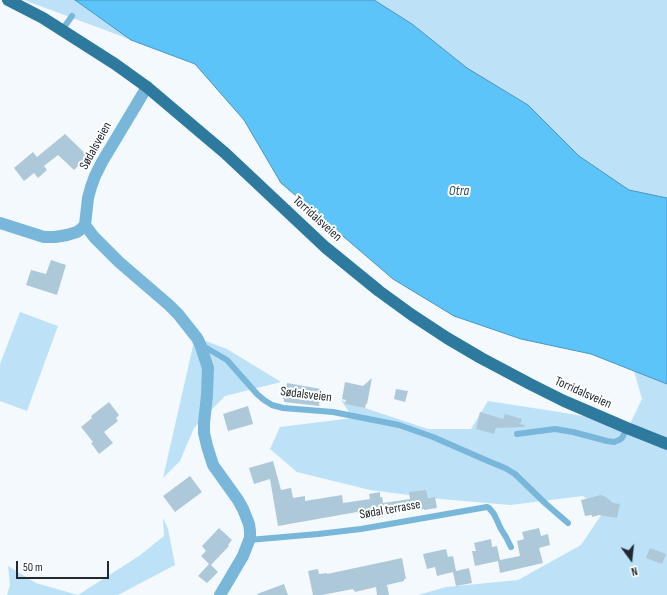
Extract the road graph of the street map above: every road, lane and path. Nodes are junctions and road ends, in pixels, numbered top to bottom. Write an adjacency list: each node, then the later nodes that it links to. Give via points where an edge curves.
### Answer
1 (8, 0): 3 (main road, Torridalsveien)
2 (72, 16): 3 (lane)
3 (62, 30): 4 (main road, Torridalsveien)
4 (147, 87): 6 (street, Sødalsveien, via 95,176 88,198); 8 (main road, Torridalsveien, via 225,153 325,247 407,311 481,358 564,401)
5 (0, 223): 6 (street, via 44,237 77,232)
6 (85, 225): 7 (street, Sødalsveien, via 118,262 178,314)
7 (200, 344): 11 (lane, Sødalsveien, via 227,360 257,394 272,405 333,412 399,425 433,437 515,474); 12 (street, via 208,368 204,428 206,446 213,465 243,509 249,524)
8 (627, 428): 9 (lane, via 622,438 614,442 555,429); 10 (main road, Torridalsveien)
9 (517, 434)
10 (667, 444)
11 (568, 523)
12 (249, 540): 13 (lane, Sødal terrasse, via 361,529 486,507 494,514); 14 (street, via 243,556)
13 (511, 547)
14 (220, 595)

